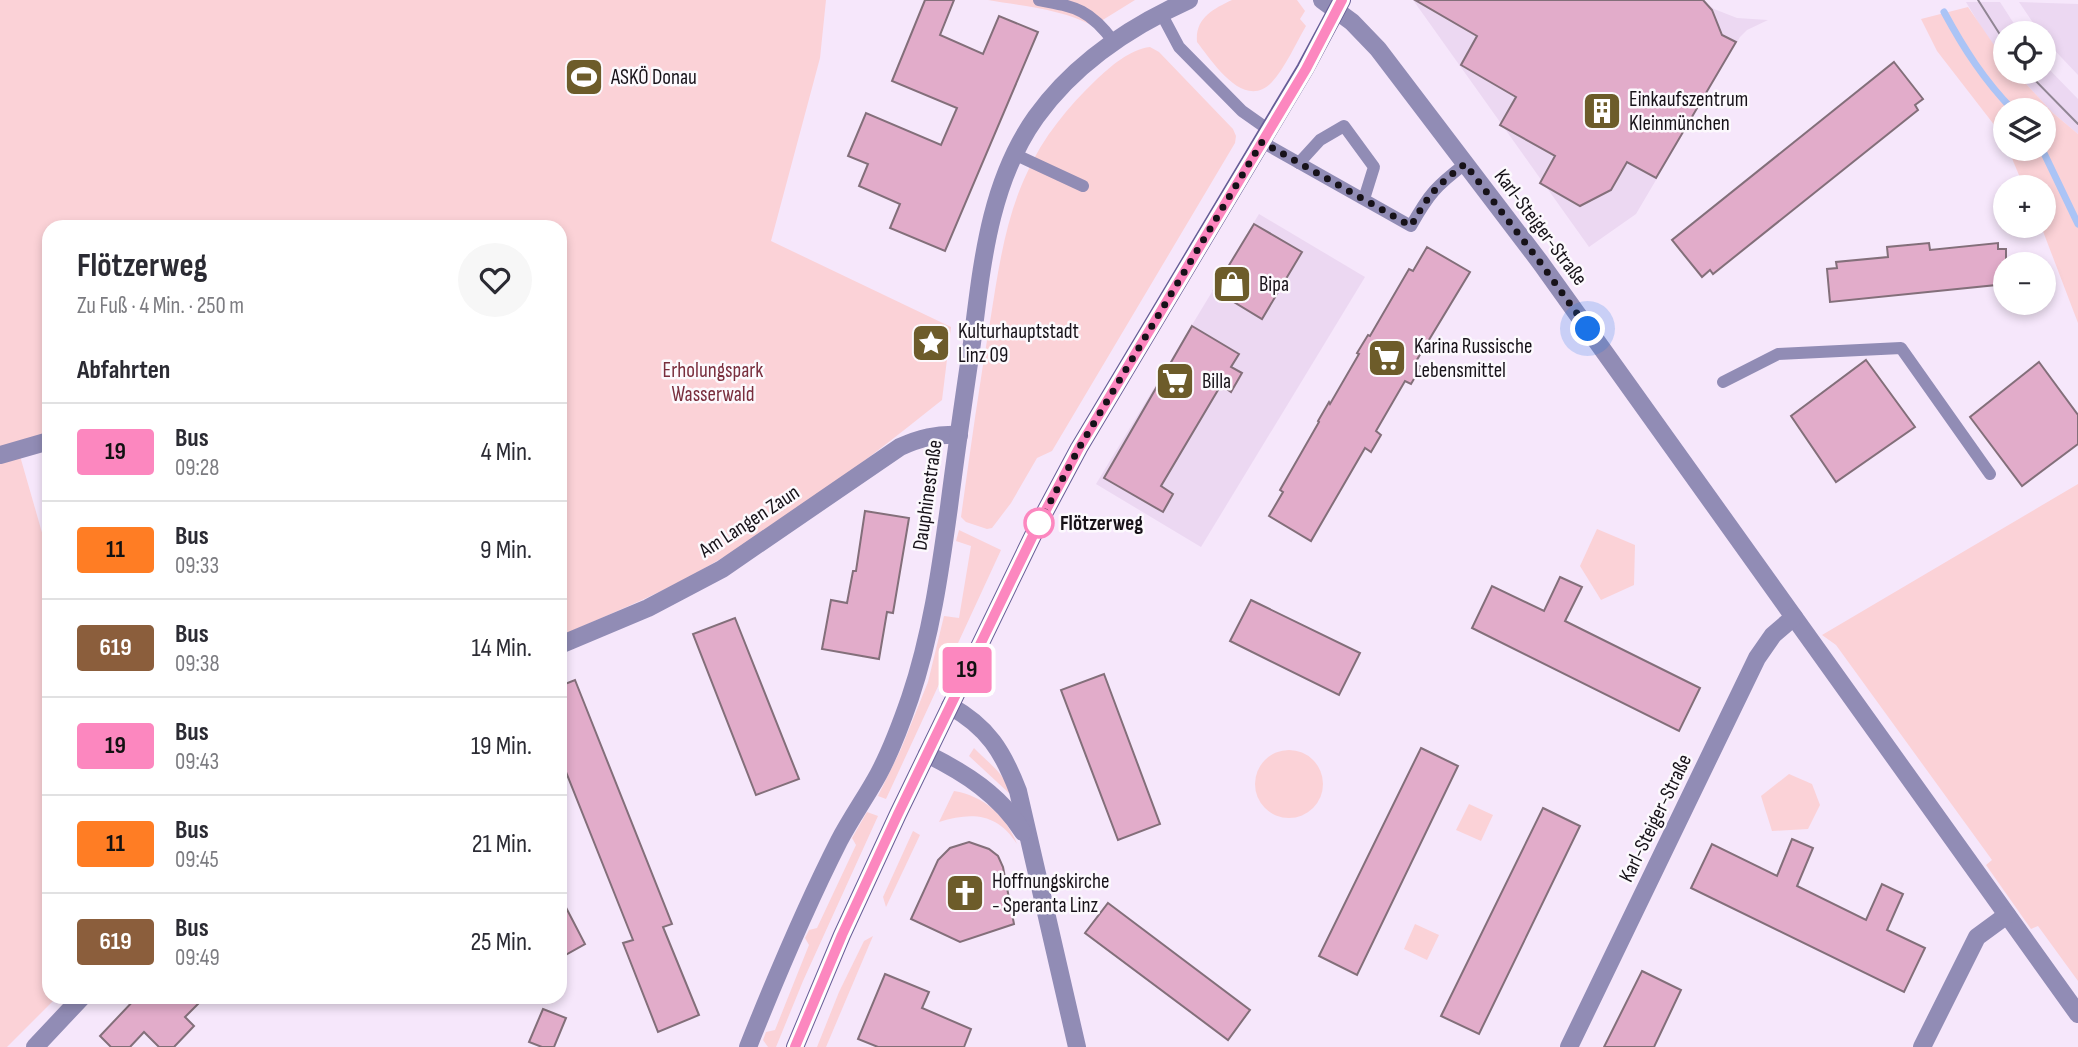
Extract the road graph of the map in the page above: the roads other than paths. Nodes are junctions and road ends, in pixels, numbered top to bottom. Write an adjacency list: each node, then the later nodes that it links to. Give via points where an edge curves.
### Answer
1 (1039, 0): 6 (lane, via 1088,13)
2 (1189, 0): 5 (street, Dauphinestraße)
3 (1322, 0): 4 (street)
4 (1340, 5): 7 (main road); 10 (street, Karl-Steiger-Straße)
5 (1160, 13): 6 (street, Dauphinestraße); 7 (lane, via 1179,47)
6 (1114, 42): 8 (street, Dauphinestraße, via 1059,90)
7 (1266, 136): 9 (lane); 20 (main road, via 1079,448)
8 (1014, 154): 11 (lane); 14 (street, Dauphinestraße, via 995,206 984,256)
9 (1299, 163): 12 (lane); 12 (lane, via 1320,140 1344,126 1374,167)
10 (1465, 164): 12 (lane, via 1436,186 1411,226); 18 (street, Karl-Steiger-Straße)
11 (1083, 186)
12 (1364, 200)
13 (1723, 382): 17 (lane, via 1778,354 1901,348)
14 (959, 435): 19 (street, Am Langen Zaun, via 919,438 900,447 722,569 648,608); 27 (street, Dauphinestraße, via 938,582 910,699 888,755 805,913)
15 (42, 443): 16 (street)
16 (0, 454)
17 (1990, 474)
18 (1794, 617): 23 (street, Karl-Steiger-Straße); 30 (street, Karl-Steiger-Straße, via 1773,635 1758,658)
19 (567, 642)
20 (950, 706): 21 (main road); 22 (street, via 981,728 1007,761)
21 (927, 754): 22 (street, via 990,793 1012,815); 28 (main road)
22 (1029, 843): 29 (street)
23 (2007, 915): 25 (street, Karl-Steiger-Straße); 31 (street, via 1977,937)
24 (75, 1004): 26 (street)
25 (2078, 1014)
26 (35, 1047)
27 (748, 1047)
28 (795, 1047)
29 (1077, 1047)
30 (1569, 1047)
31 (1922, 1047)

